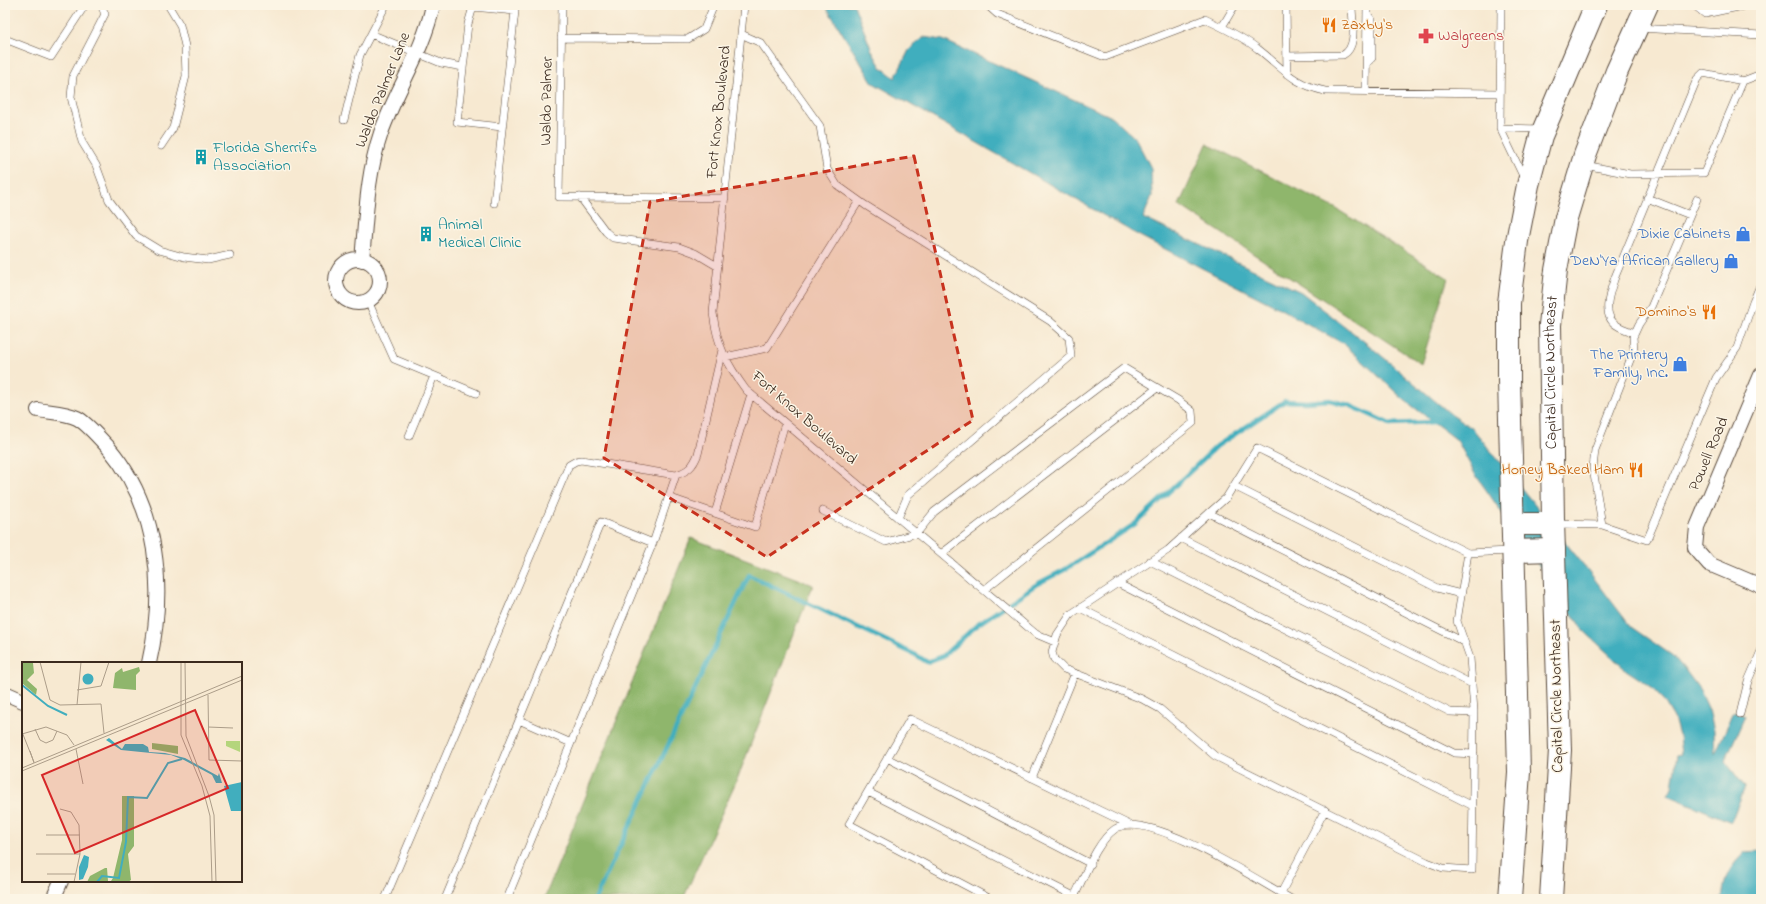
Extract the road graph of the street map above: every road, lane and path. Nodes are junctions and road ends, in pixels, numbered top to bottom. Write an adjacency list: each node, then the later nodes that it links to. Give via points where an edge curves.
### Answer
1 (85, 5): 25 (lane, via 51,57)
2 (101, 5): 49 (lane, via 104,14 73,76 71,98 82,142 96,166 109,200 136,236 159,250 208,260)
3 (168, 5): 38 (lane, via 180,25 185,46 186,76 173,128)
4 (386, 5): 21 (lane)
5 (433, 5): 26 (street, Waldo Palmer Lane)
6 (562, 5): 24 (lane, Waldo Palmer)
7 (714, 5): 24 (lane, via 704,29 688,39)
8 (744, 5): 22 (lane, Fort Knox Boulevard)
9 (987, 5): 19 (lane, via 997,14 1105,57 1204,19)
10 (1235, 5): 19 (lane)
11 (1286, 5): 27 (lane)
12 (1352, 5): 27 (lane, via 1352,43 1343,56)
13 (1367, 5): 32 (lane, via 1367,14 1372,20 1372,58 1367,63)
14 (1501, 5): 33 (lane)
15 (1596, 5): 37 (main road)
16 (1647, 5): 20 (main road, Capital Circle Northeast)
17 (1694, 5): 18 (lane, via 1705,14)
18 (1748, 5)
19 (1222, 27): 29 (lane, via 1242,37)
20 (1637, 28): 23 (lane); 39 (main road, Capital Circle Northeast, via 1617,71)
21 (371, 34): 26 (lane); 34 (lane, via 360,55)
22 (741, 34): 43 (lane, Fort Knox Boulevard); 46 (lane, via 761,43 820,126 827,169 837,185)
23 (1761, 35)
24 (561, 38): 42 (lane, Waldo Palmer, via 559,197)
25 (5, 39)
26 (416, 53): 28 (lane, via 441,63); 50 (street, Waldo Palmer Lane, via 374,154)
27 (1287, 56): 29 (lane)
28 (463, 67): 35 (lane, via 457,122); 35 (lane, via 468,24 473,7 514,11)
29 (1287, 74): 32 (lane, via 1310,87 1325,91)
30 (1761, 74): 31 (lane)
31 (1743, 81): 40 (lane, via 1704,173); 40 (lane, via 1708,73 1703,73 1697,79)
32 (1366, 91): 33 (lane)
33 (1500, 93): 36 (lane)
34 (344, 120)
35 (502, 127): 47 (lane)
36 (1500, 128): 37 (lane); 41 (lane)
37 (1544, 129): 41 (main road)
38 (161, 146)
39 (1582, 164): 40 (lane, via 1630,174); 74 (main road, Capital Circle Northeast, via 1566,218 1556,270 1550,325)
40 (1657, 174): 44 (lane)
41 (1528, 185): 73 (main road, via 1509,302)
42 (580, 198): 43 (lane); 51 (lane, via 612,238 679,246)
43 (724, 198): 51 (lane, Fort Knox Boulevard)
44 (1647, 198): 48 (lane); 54 (lane, via 1615,277 1607,308 1611,321)
45 (1697, 199): 48 (lane)
46 (859, 201): 56 (lane, via 767,348); 72 (lane, via 1050,320 1069,338 1072,356 908,495)
47 (494, 203)
48 (1690, 215): 54 (lane, via 1651,307)
49 (230, 254)
50 (362, 260): 53 (street, via 376,268 379,276 378,292); 53 (street, via 354,259 342,266 337,272 336,287 345,300 360,304)
51 (718, 266): 55 (lane, Fort Knox Boulevard, via 713,313 715,330)
52 (1761, 283): 75 (lane, via 1737,348 1716,378 1647,540)
53 (368, 301): 58 (lane, via 394,359)
54 (1635, 333): 75 (lane, via 1634,350 1595,450 1593,468)
55 (722, 350): 56 (lane, Fort Knox Boulevard); 66 (lane, via 694,463 687,471)
56 (725, 358): 61 (lane, Fort Knox Boulevard, via 729,367)
57 (1761, 375): 62 (street, Powell Road)
58 (434, 376): 60 (lane); 65 (lane)
59 (1157, 388): 76 (lane, via 1124,368 934,512); 82 (lane); 86 (lane, via 1192,411 1193,423)
60 (476, 393)
61 (751, 394): 64 (lane, Fort Knox Boulevard); 70 (lane)
62 (1757, 400): 85 (street, Powell Road, via 1697,527 1695,548 1709,564)
63 (38, 410): 92 (street, via 77,418 96,434 113,454 141,503 155,552 158,581 157,610)
64 (785, 423): 70 (lane, via 755,527); 72 (lane, Fort Knox Boulevard)
65 (410, 436)
66 (676, 475): 68 (lane); 113 (lane, via 581,460 569,465)
67 (1234, 486): 71 (lane, via 1226,498); 81 (lane, via 1257,448); 87 (lane, via 1437,588)
68 (668, 497): 70 (lane); 78 (lane)
69 (823, 511): 76 (lane, via 886,542)
70 (715, 513)
71 (1209, 513): 77 (lane); 90 (lane)
72 (898, 518): 76 (lane, Fort Knox Boulevard)
73 (1513, 524): 74 (main road); 80 (main road)
74 (1553, 524): 75 (lane); 79 (main road, Capital Circle Northeast)
75 (1602, 525)
76 (916, 533): 82 (lane, Fort Knox Boulevard)
77 (1181, 538): 83 (lane); 94 (lane)
78 (653, 543): 99 (lane, via 601,522); 100 (lane)
79 (1554, 550): 80 (main road); 119 (main road, Capital Circle Northeast, via 1560,750)
80 (1514, 551): 81 (lane); 118 (main road, via 1519,772)
81 (1468, 553): 87 (lane)
82 (941, 554): 86 (lane, Fort Knox Boulevard)
83 (1150, 561): 84 (lane); 97 (lane, via 1450,712)
84 (1117, 583): 88 (lane); 101 (lane, via 1454,753)
85 (1761, 586)
86 (984, 590): 89 (lane, Fort Knox Boulevard, via 1036,634)
87 (1461, 594): 90 (lane, via 1457,621)
88 (1080, 608): 89 (lane, via 1071,614); 105 (lane)
89 (1055, 642): 93 (lane, via 1052,652 1054,659 1064,669)
90 (1464, 642): 94 (lane, via 1470,658)
91 (1761, 651): 98 (lane, via 1748,681)
92 (149, 662)
93 (1075, 673): 103 (lane); 106 (lane, via 1142,699 1160,709 1215,756)
94 (1472, 684): 97 (lane)
95 (5, 693): 96 (street)
96 (22, 701)
97 (1474, 713): 101 (lane)
98 (1740, 714)
99 (519, 720): 100 (lane); 114 (lane)
100 (571, 743): 115 (lane)
101 (1474, 754): 105 (lane)
102 (887, 758): 103 (lane, via 910,719); 104 (lane); 108 (lane)
103 (1032, 778): 107 (lane)
104 (868, 792): 111 (lane); 116 (lane, via 849,824)
105 (1474, 806): 106 (lane, via 1472,870 1443,868 1427,862)
106 (1325, 810): 110 (lane)
107 (1130, 825): 108 (lane, via 1116,828 1108,836); 110 (lane, via 1151,828 1194,844)
108 (1091, 864): 111 (lane)
109 (61, 882): 112 (street)
110 (1281, 893): 117 (lane)
111 (1074, 898)
112 (53, 899)
113 (385, 899)
114 (445, 899)
115 (507, 899)
116 (991, 899)
117 (1291, 899)
118 (1510, 899)
119 (1551, 899)

